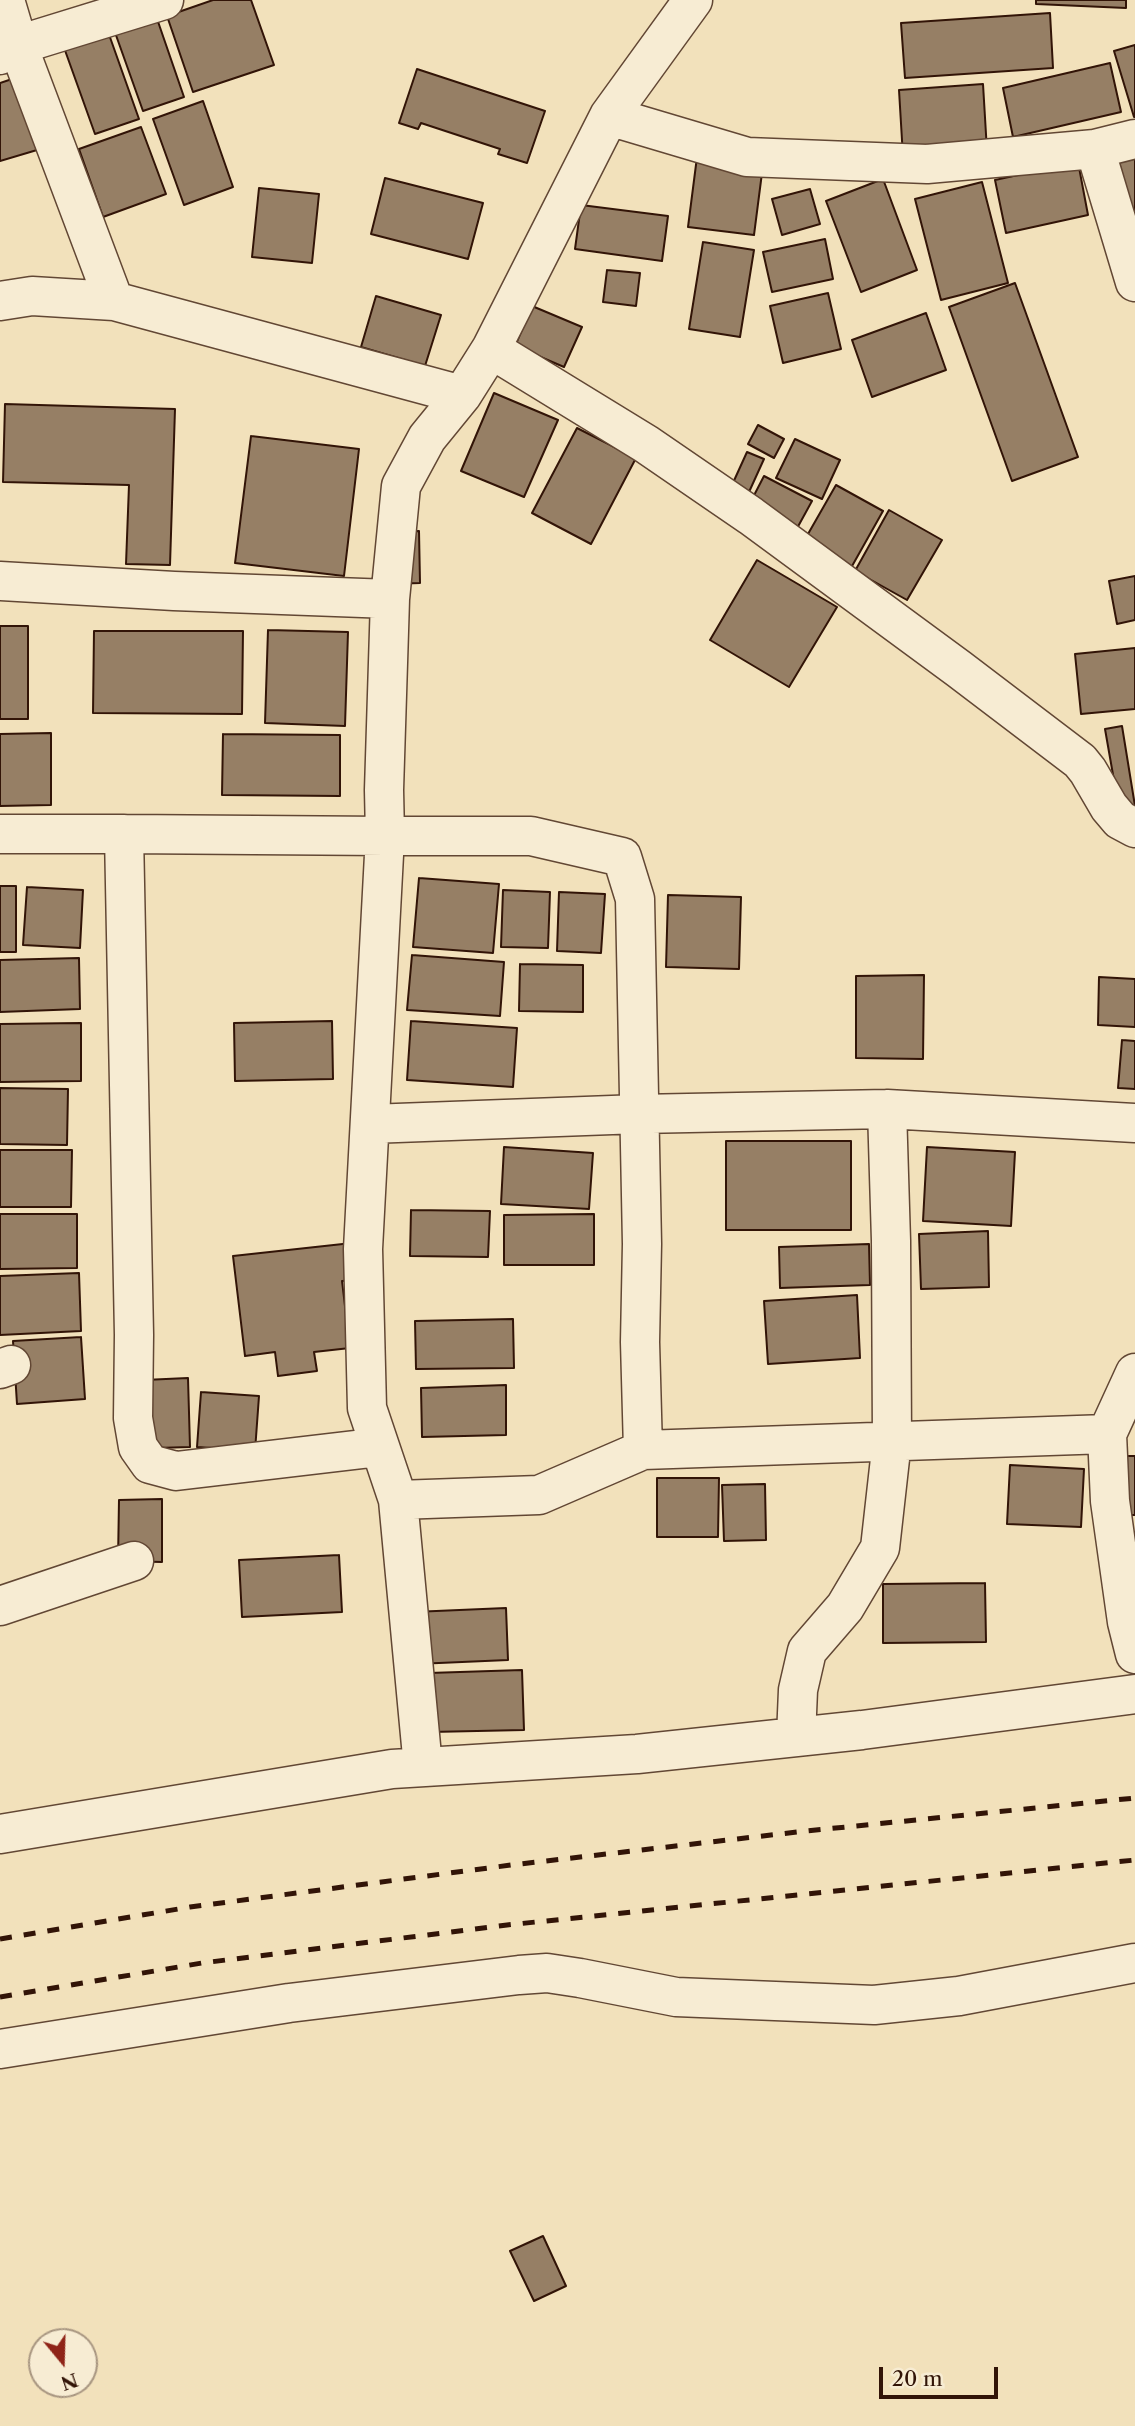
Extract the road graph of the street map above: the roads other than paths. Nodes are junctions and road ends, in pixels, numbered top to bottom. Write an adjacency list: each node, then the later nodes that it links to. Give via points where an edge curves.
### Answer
1 (5, 0): 4 (street)
2 (164, 0): 4 (street)
3 (693, 0): 5 (street)
4 (9, 50): 10 (street)
5 (609, 116): 7 (street, via 747,157 927,164); 11 (street)
6 (1135, 139): 7 (street)
7 (1095, 149): 8 (street)
8 (1135, 282)
9 (0, 301): 10 (street, via 32,296)
10 (114, 301): 12 (street)
11 (491, 349): 12 (street); 15 (street, via 720,494 959,669 1080,761 1120,820)
12 (462, 395): 14 (street, via 426,438 401,486)
13 (0, 582): 14 (street)
14 (390, 599): 18 (street)
15 (1135, 828)
16 (0, 834): 17 (street)
17 (124, 834): 18 (street); 26 (street, via 133,1418 138,1447 150,1464 176,1471)
18 (385, 836): 20 (street, via 531,836 622,857 635,899); 22 (street)
19 (887, 1109): 20 (street); 21 (street); 25 (street)
20 (639, 1114): 22 (street); 27 (street)
21 (1135, 1123)
22 (370, 1124): 26 (street, via 363,1249 367,1408)
23 (1135, 1373): 24 (street)
24 (1107, 1434): 25 (street); 31 (street, via 1110,1501)
25 (892, 1441): 27 (street); 33 (street, via 880,1548 845,1607 807,1651 798,1690)
26 (380, 1447): 28 (street)
27 (643, 1450): 28 (street, via 539,1495)
28 (398, 1500): 34 (street)
29 (134, 1561): 30 (street)
30 (0, 1606)
31 (1135, 1654)
32 (1135, 1694): 33 (street)
33 (796, 1737): 34 (street, via 636,1754)
34 (424, 1767): 35 (street)
35 (0, 1834)
36 (1135, 1963): 37 (street, via 958,1996 874,2004 676,1997 547,1973 519,1975 289,2003)
37 (0, 2049)

